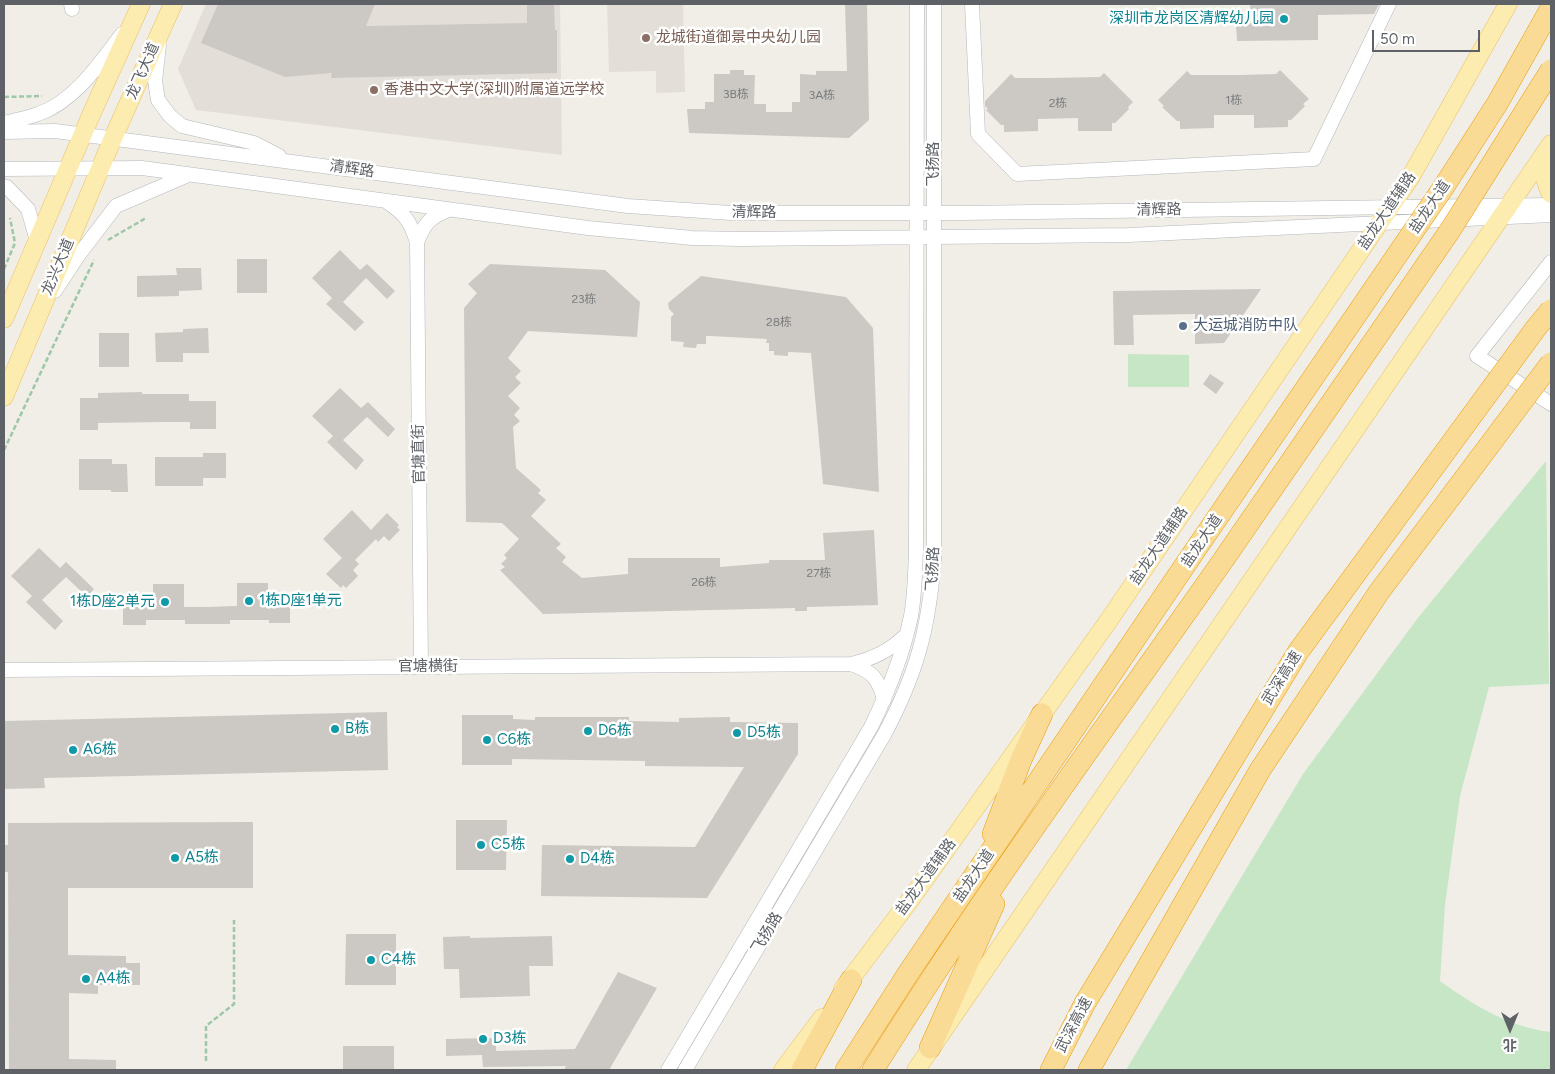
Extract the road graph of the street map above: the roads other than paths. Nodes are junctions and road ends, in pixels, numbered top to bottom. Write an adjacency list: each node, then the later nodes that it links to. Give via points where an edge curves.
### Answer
1 (173, 4): 9 (main road, 龙飞大道)
2 (917, 4): 28 (street, 飞扬路)
3 (934, 4): 29 (street, 飞扬路)
4 (972, 4): 5 (street, via 978,134 1017,174 1314,159)
5 (1389, 4)
6 (1508, 4): 25 (main road, 盐龙大道辅路, via 1410,178)
7 (1551, 8): 50 (highway, 盐龙大道, bridge, via 1497,104 1443,188)
8 (139, 10): 11 (street, via 107,54 66,98 39,114); 13 (main road, 龙飞大道)
9 (162, 27): 14 (main road, 龙飞大道); 16 (street, via 155,81 158,100 170,116 182,126 254,143)
10 (1551, 70): 49 (highway, 盐龙大道, bridge, via 1451,229)
11 (4, 122)
12 (4, 132): 13 (street, 清辉路, via 55,131)
13 (83, 135): 14 (street, 清辉路); 18 (main road, 龙兴大道)
14 (113, 138): 16 (street, 清辉路); 19 (main road, 龙兴大道)
15 (1548, 149): 22 (main road, via 1543,170); 27 (main road)
16 (289, 161): 28 (street, 清辉路, via 683,211 731,214)
17 (4, 168): 18 (street, 清辉路)
18 (68, 168): 19 (street, 清辉路); 34 (main road, 龙兴大道)
19 (100, 168): 20 (street, 清辉路, via 142,168); 39 (main road, 龙兴大道)
20 (188, 175): 23 (street, 清辉路); 39 (street, via 116,206)
21 (4, 187): 34 (street, via 28,209)
22 (1551, 194)
23 (386, 201): 26 (street, 清辉路); 35 (street, 官塘直街, via 402,212 412,225)
24 (1551, 204): 27 (street)
25 (1390, 207): 27 (street, 清辉路); 29 (street, 清辉路); 31 (main road, 盐龙大道辅路)
26 (449, 209): 32 (street, 清辉路, via 692,238); 35 (street, 官塘直街, via 432,217 423,227)
27 (1505, 211): 30 (street); 31 (street, 清辉路); 52 (main road)
28 (916, 213): 29 (street, 清辉路); 32 (street, 飞扬路)
29 (934, 213): 33 (street, 飞扬路)
30 (1551, 215)
31 (1379, 223): 33 (street, 清辉路, via 1129,235); 48 (main road, 盐龙大道辅路)
32 (916, 237): 33 (street, 清辉路); 43 (street, 飞扬路, via 916,551 911,616)
33 (934, 237): 54 (street, 飞扬路, via 934,559 929,612 917,662 884,735)
34 (37, 241): 38 (main road, 龙兴大道)
35 (417, 242): 45 (street, 官塘直街)
36 (1551, 262): 42 (street, via 1478,356)
37 (1551, 310): 60 (highway, 武深高速, bridge, via 1298,652 1085,1003)
38 (4, 319)
39 (37, 319): 41 (main road, 龙兴大道)
40 (1551, 363): 61 (highway, bridge, via 1379,592 1260,770)
41 (4, 397)
42 (1551, 404)
43 (906, 636): 44 (street, 官塘横街, via 879,656); 47 (street, 飞扬路)
44 (851, 664): 45 (street, 官塘横街); 47 (street, 官塘横街, via 875,678)
45 (421, 667): 46 (street, 官塘横街)
46 (4, 670)
47 (884, 700): 53 (street, 飞扬路, via 866,736)
48 (1042, 714): 50 (highway); 51 (main road, 盐龙大道辅路)
49 (1016, 855): 52 (highway); 58 (highway, 盐龙大道)
50 (977, 872): 57 (highway, 盐龙大道)
51 (851, 980): 55 (main road, 盐龙大道辅路); 56 (highway)
52 (930, 1048): 59 (main road)
53 (668, 1070)
54 (685, 1070)
55 (783, 1070)
56 (802, 1070)
57 (846, 1070)
58 (873, 1070)
59 (916, 1070)
60 (1051, 1070)
61 (1088, 1070)

